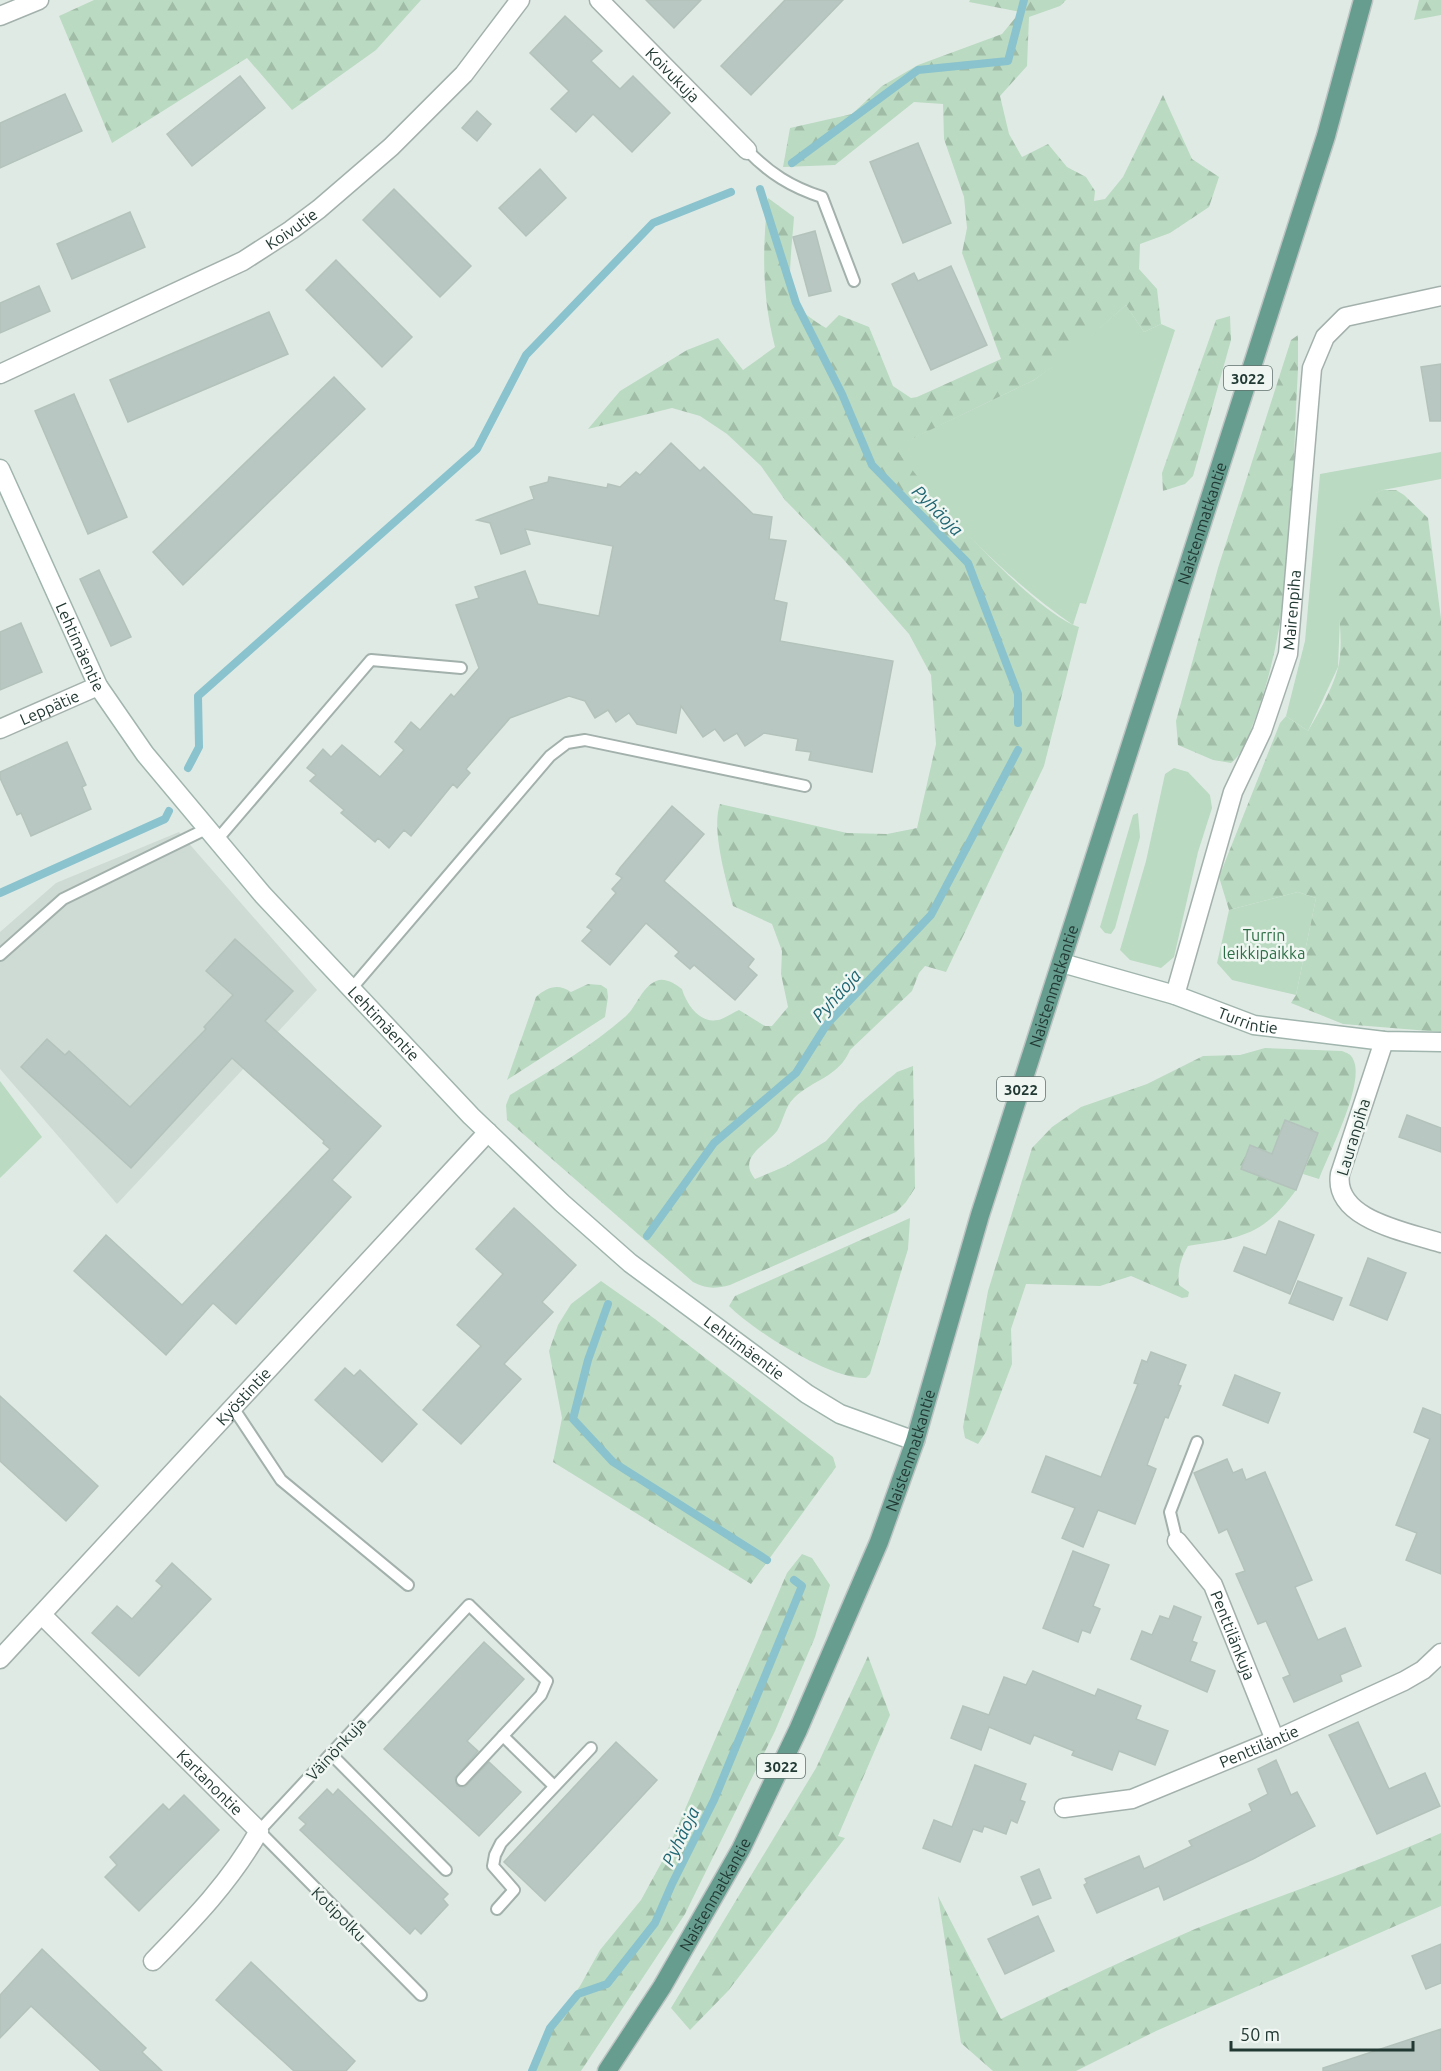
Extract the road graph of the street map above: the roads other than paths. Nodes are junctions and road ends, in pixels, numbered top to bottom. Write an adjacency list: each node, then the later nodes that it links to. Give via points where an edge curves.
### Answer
1 (39, 0): 5 (street)
2 (520, 0): 9 (street, Koivutie, via 464,74 392,147 310,216 243,261)
3 (599, 0): 6 (street, Koivukuja)
4 (1363, 0): 17 (main road, Naistenmatkantie / 3022, via 1326,136)
5 (0, 16)
6 (747, 150): 7 (lane, via 768,172 822,197)
7 (854, 281)
8 (1441, 296): 19 (street, Mairenpiha, via 1344,317 1325,337 1312,368 1288,654 1262,731 1233,792)
9 (0, 374)
10 (0, 469): 12 (street, Lehtimäentie)
11 (461, 668): 15 (lane, via 371,660)
12 (98, 686): 13 (street, Leppätie); 15 (street, Lehtimäentie, via 145,754)
13 (0, 729)
14 (805, 786): 18 (lane, via 585,740 567,743 550,756)
15 (211, 835): 16 (lane, via 63,898); 18 (street, Lehtimäentie)
16 (0, 955)
17 (1062, 963): 19 (street, Turrintie); 25 (main road, Naistenmatkantie / 3022, via 980,1215)
18 (351, 988): 22 (street, Lehtimäentie)
19 (1175, 995): 20 (street, Turrintie, via 1254,1025)
20 (1384, 1041): 21 (street, Turrintie); 23 (street, Lauranpiha, via 1339,1182 1343,1197 1357,1212 1373,1220)
21 (1441, 1042)
22 (488, 1132): 24 (street, Kyöstintie); 25 (street, Lehtimäentie, via 630,1263 776,1373 840,1414)
23 (1441, 1243)
24 (234, 1409): 28 (lane, via 281,1480); 29 (street, Kyöstintie)
25 (915, 1441): 44 (main road, Naistenmatkantie / 3022, via 879,1542 763,1804 695,1932)
26 (1197, 1442): 27 (lane, via 1170,1512)
27 (1177, 1541): 33 (street, Penttilänkuja, via 1214,1585)
28 (408, 1585)
29 (42, 1615): 31 (street, Kyöstintie); 39 (street, Kartanontie)
30 (1441, 1653): 33 (street, Penttiläntie, via 1404,1681)
31 (0, 1659)
32 (503, 1736): 35 (lane, Väinönkuja, via 541,1695 548,1681 469,1605); 36 (lane); 37 (lane)
33 (1275, 1740): 38 (street, Penttiläntie, via 1132,1799)
34 (591, 1748): 37 (lane)
35 (332, 1754): 39 (lane, Väinönkuja); 40 (lane)
36 (462, 1780)
37 (554, 1786): 41 (lane, via 501,1843 495,1855 493,1866 514,1890)
38 (1065, 1808)
39 (258, 1831): 42 (street, via 215,1896); 43 (lane, Kotipolku)
40 (446, 1870)
41 (496, 1910)
42 (153, 1961)
43 (421, 1995)
44 (608, 2071)

